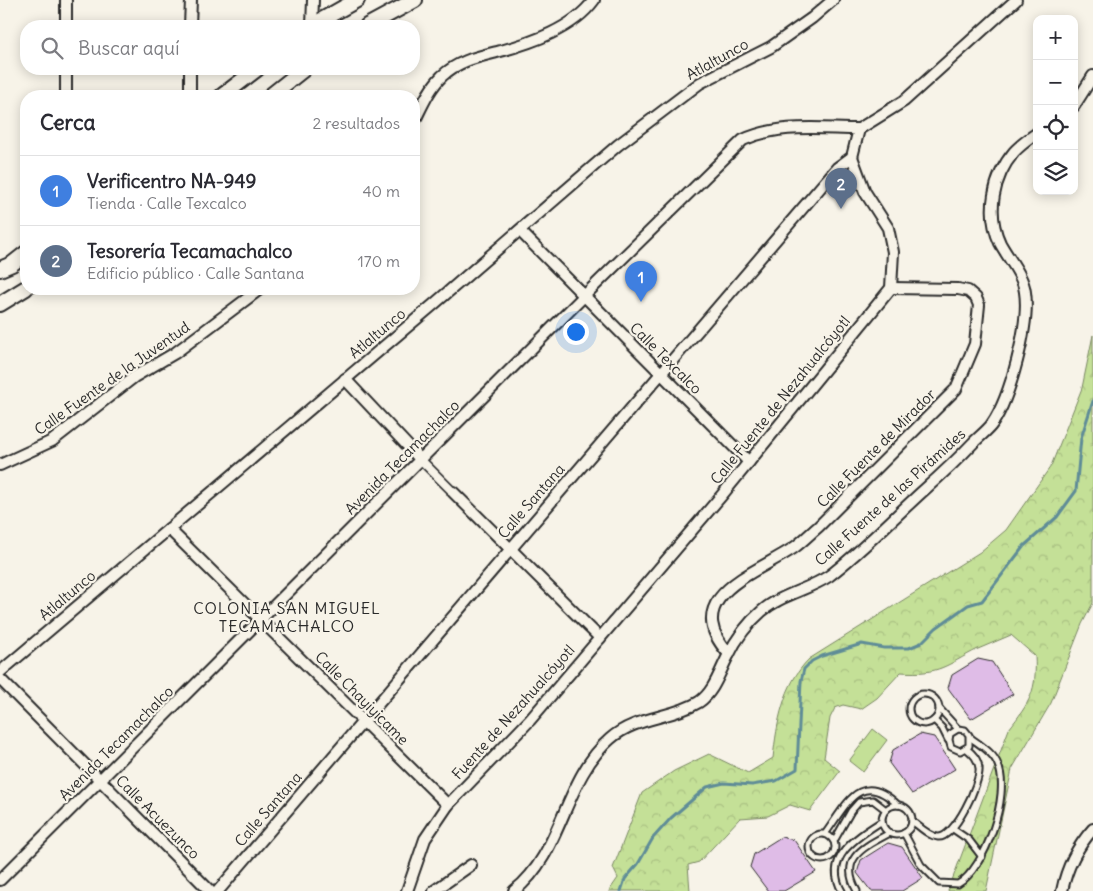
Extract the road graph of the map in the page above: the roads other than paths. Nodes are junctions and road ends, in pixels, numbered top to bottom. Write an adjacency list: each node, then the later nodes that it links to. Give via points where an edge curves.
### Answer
1 (66, 0): 9 (street)
2 (191, 0): 10 (street)
3 (313, 0): 11 (street)
4 (357, 0): 12 (main road)
5 (415, 0): 13 (main road)
6 (594, 0): 24 (street, via 554,32 456,65 430,92)
7 (833, 0): 28 (street, Atlaltunco, via 772,47 692,89 618,145)
8 (1016, 0): 25 (street, via 904,101)
9 (66, 20)
10 (190, 20)
11 (311, 20)
12 (322, 20)
13 (378, 20)
14 (66, 75): 19 (street)
15 (190, 75): 20 (street)
16 (249, 75): 21 (main road)
17 (296, 75): 22 (main road)
18 (1093, 76): 23 (street)
19 (66, 90)
20 (190, 90)
21 (230, 90)
22 (278, 90)
23 (1075, 105)
24 (420, 111)
25 (859, 129): 27 (street); 34 (street, Avenida Tecamachalco, via 783,128 760,132 743,140)
26 (1033, 136): 46 (street, Calle Fuente de las Pirámides, via 1014,152 993,195 993,217 999,241 1025,292 1023,332 1012,378 992,424 948,469 827,577 763,610 743,630)
27 (852, 157): 31 (street, via 866,192 888,228 893,252); 36 (street, Calle Santana, via 836,168)
28 (520, 231): 34 (street, Calle Texcalco); 37 (street, Atlaltunco)
29 (20, 258): 30 (main road)
30 (0, 269)
31 (891, 288): 39 (street, Calle Fuente de Nezahualcóyotl); 46 (street, Calle Fuente de Mirador, via 958,289 968,291 976,298 979,306 975,344 956,389 818,527 795,547 744,576 719,597 712,609 711,622 716,640)
32 (20, 292): 35 (main road)
33 (252, 295): 40 (street, Calle Fuente de la Juventud, via 174,353 134,377 52,442)
34 (584, 296): 36 (street, Calle Texcalco); 38 (street, Avenida Tecamachalco)
35 (0, 304)
36 (660, 374): 39 (street, Calle Texcalco); 43 (street, Calle Santana)
37 (345, 380): 38 (street); 42 (street, Atlaltunco)
38 (420, 459): 41 (street); 44 (street, Avenida Tecamachalco)
39 (748, 462): 45 (street, Calle Fuente de Nezahualcóyotl)
40 (0, 465)
41 (453, 492): 43 (street)
42 (169, 529): 44 (street, Calle Chayiyicame); 47 (street, Atlaltunco)
43 (511, 548): 45 (street); 51 (street, Calle Santana)
44 (261, 620): 51 (street, Calle Chayiyicame); 56 (street, Avenida Tecamachalco)
45 (600, 638): 57 (street, Fuente de Nezahualcóyotl, via 530,720)
46 (729, 654): 75 (street, Calle Fuente de las Pirámides, via 718,679 701,701 631,724 609,740 571,796 534,874)
47 (0, 672)
48 (0, 679): 56 (street, Calle Acuezunco)
49 (939, 708): 50 (lane); 50 (lane, via 935,699 927,695 918,696 911,702 909,711 913,719 921,724); 52 (lane)
50 (934, 720): 54 (lane)
51 (364, 721): 57 (street, Calle Chayiyicame); 72 (street, Calle Santana)
52 (958, 729): 53 (lane, via 965,730); 54 (lane, via 950,734)
53 (971, 738): 55 (lane); 68 (lane, via 998,762 1002,780 999,806)
54 (949, 740): 55 (lane, via 957,751)
55 (967, 749): 62 (lane, via 978,762 979,774)
56 (100, 781): 70 (street, Avenida Tecamachalco); 71 (street, Calle Acuezunco)
57 (448, 805): 73 (street, via 425,839)
58 (898, 805): 59 (lane); 61 (lane, via 910,812); 66 (lane, via 883,792 861,790 849,799)
59 (886, 810): 60 (lane); 67 (lane, via 873,800 859,802)
60 (882, 821): 64 (lane); 76 (lane, via 855,838 839,858 836,872)
61 (912, 821): 62 (lane, via 939,838 946,837); 65 (lane)
62 (953, 829): 68 (lane, via 969,840)
63 (1093, 829): 78 (street, via 1079,844 1065,873)
64 (890, 833): 65 (lane); 77 (lane, via 857,853 853,859 850,877)
65 (904, 833): 68 (lane, via 922,865 939,883 951,886 965,880)
66 (825, 834): 67 (lane); 67 (lane, via 815,835 809,843 813,857 823,860 832,856)
67 (834, 841)
68 (982, 857)
69 (471, 865): 74 (street)
70 (0, 880)
71 (210, 891)
72 (218, 891)
73 (406, 891)
74 (434, 891)
75 (514, 891)
76 (842, 891)
77 (857, 891)
78 (1062, 891)

